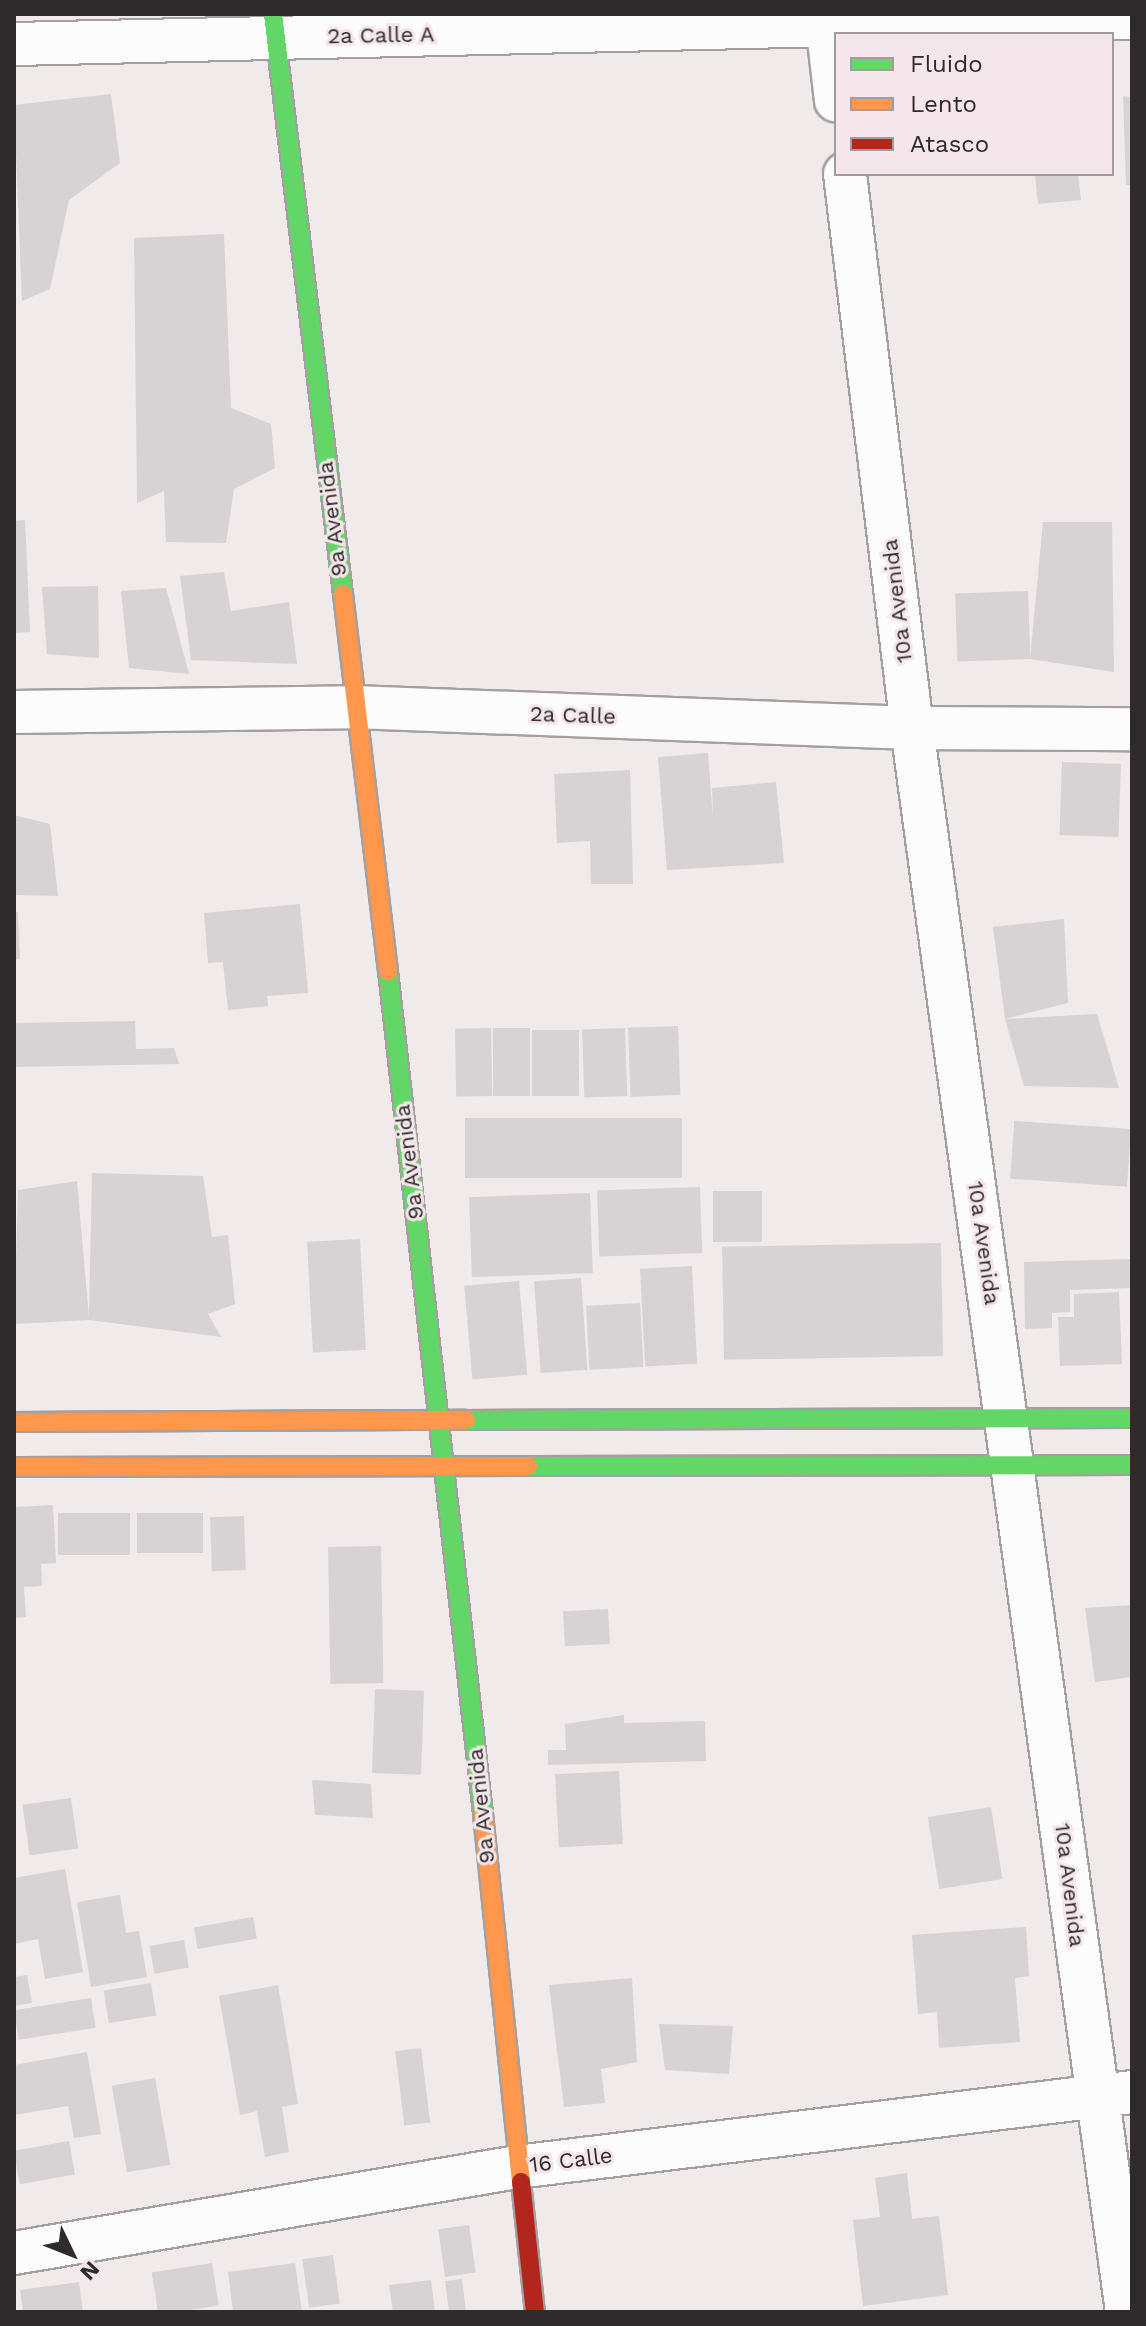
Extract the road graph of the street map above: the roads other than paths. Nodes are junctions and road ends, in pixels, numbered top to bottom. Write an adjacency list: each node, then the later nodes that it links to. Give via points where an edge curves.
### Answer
1 (1132, 18): 2 (street, 2a Calle A)
2 (826, 20): 3 (street, 2a Calle A); 5 (street)
3 (275, 26): 4 (street, 2a Calle A); 7 (street, 9a Avenida)
4 (14, 44)
5 (834, 84)
6 (845, 176): 9 (street, 10a Avenida)
7 (354, 707): 8 (street, 2a Calle); 9 (street, 2a Calle); 13 (street, 9a Avenida)
8 (14, 712)
9 (912, 728): 10 (street, 2a Calle); 12 (street, 10a Avenida)
10 (1132, 729)
11 (1132, 1418): 12 (street)
12 (1008, 1419): 13 (street); 17 (street, 10a Avenida)
13 (441, 1421): 14 (street); 16 (street, 9a Avenida)
14 (14, 1422)
15 (1132, 1465): 17 (street)
16 (447, 1466): 17 (street); 18 (street); 20 (street, 9a Avenida)
17 (1016, 1466): 19 (street, 10a Avenida)
18 (14, 1467)
19 (1114, 2094): 20 (street, 16 Calle); 23 (street, 10a Avenida)
20 (517, 2167): 21 (street, 16 Calle); 22 (street, 9a Avenida)
21 (14, 2253)
22 (535, 2312)
23 (1127, 2312)

